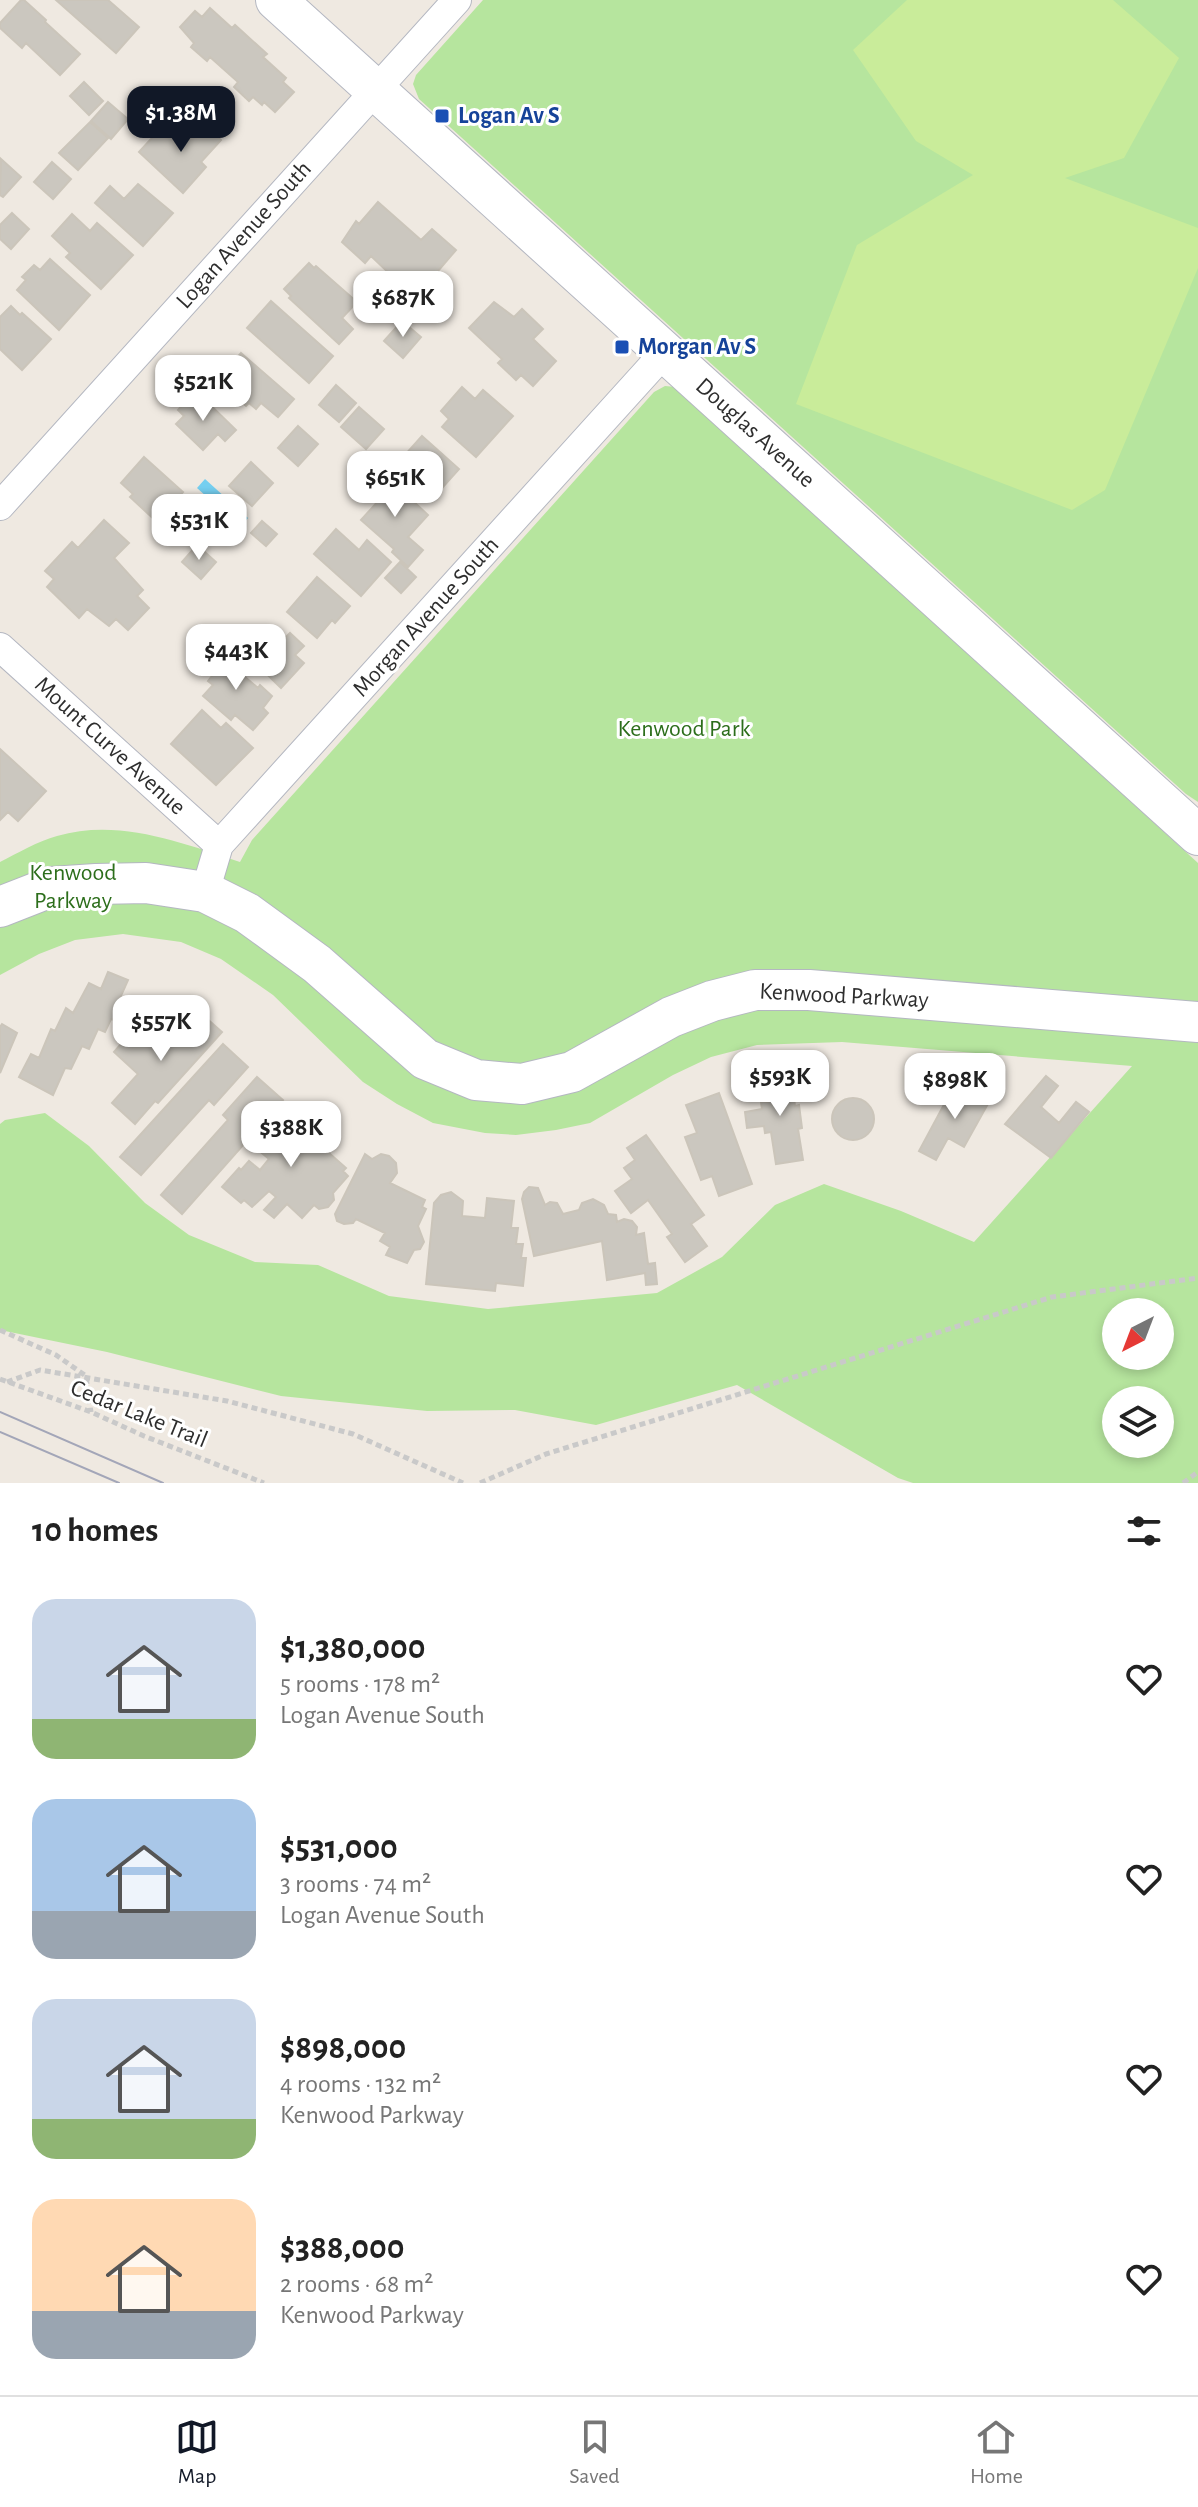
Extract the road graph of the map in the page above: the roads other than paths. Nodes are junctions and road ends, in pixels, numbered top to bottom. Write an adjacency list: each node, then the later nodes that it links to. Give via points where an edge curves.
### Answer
1 (276, 0): 3 (street, Douglas Avenue)
2 (457, 0): 3 (street, Logan Avenue South)
3 (376, 90): 4 (street, Douglas Avenue); 5 (street, Logan Avenue South)
4 (665, 352): 7 (street, Douglas Avenue); 8 (street, Morgan Avenue South)
5 (0, 506)
6 (0, 647): 8 (street, Mount Curve Avenue)
7 (1198, 835)
8 (219, 845): 9 (street, Morgan Avenue South)
9 (205, 892): 10 (street, Kenwood Parkway, via 146,883 51,887); 11 (street, Kenwood Parkway, via 247,913 317,964 425,1059 476,1080 522,1084 572,1072 671,1017 755,990)
10 (0, 907)
11 (1198, 1022)

